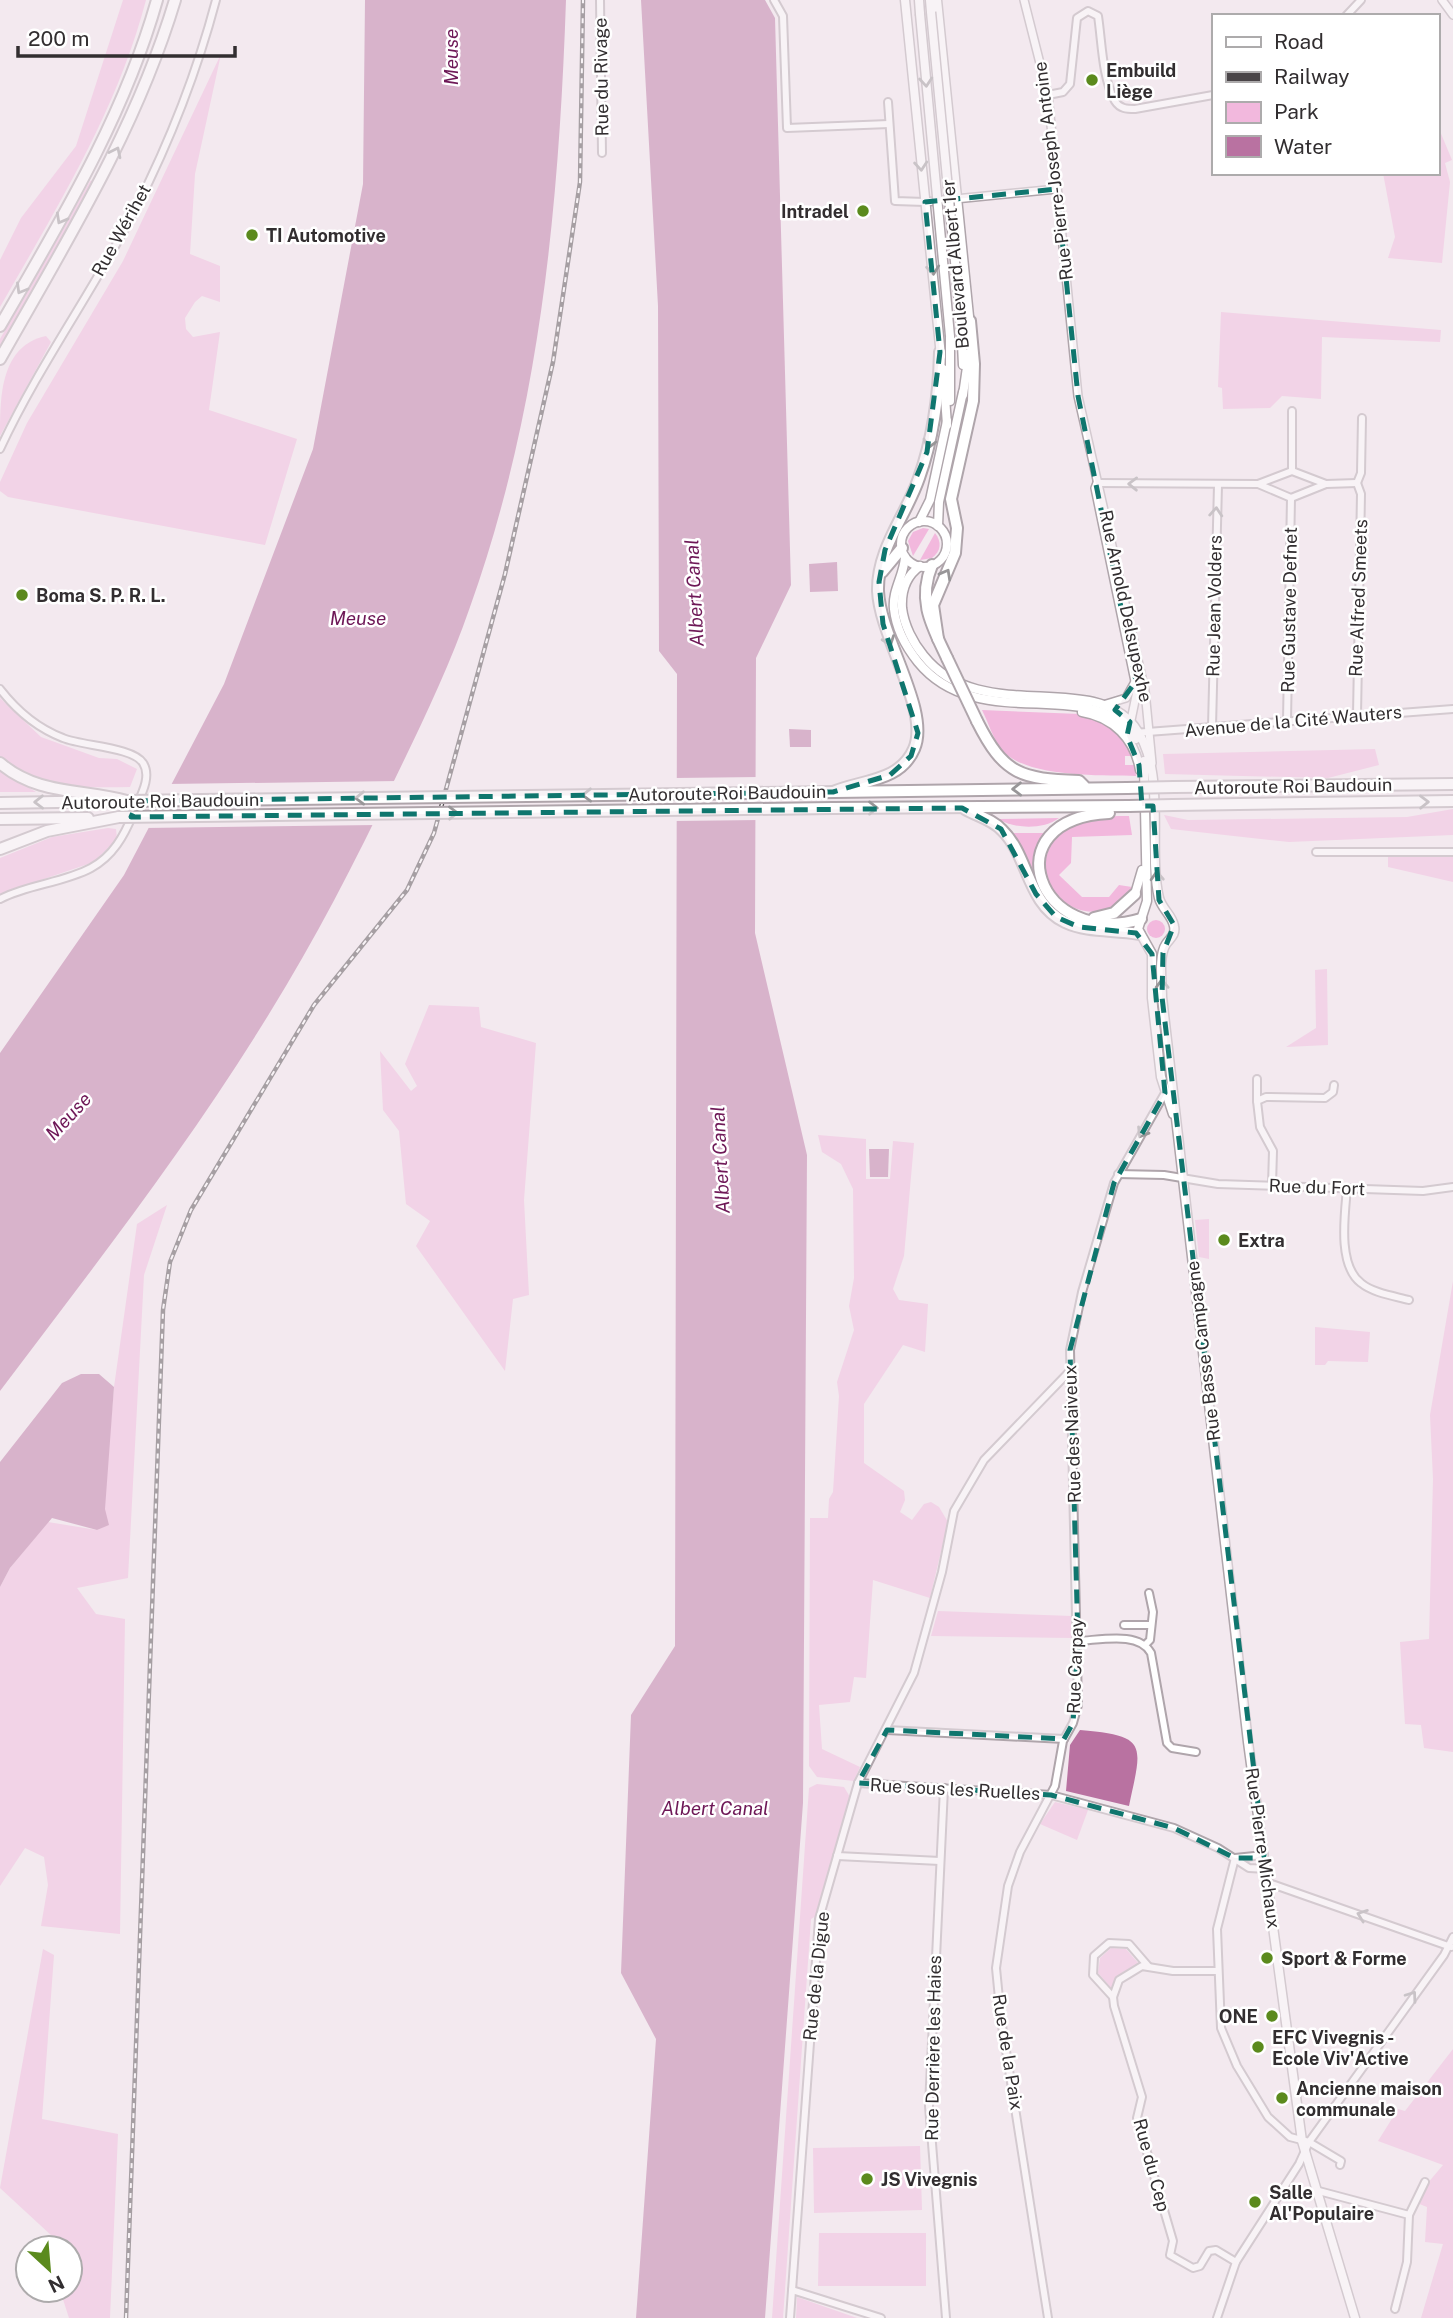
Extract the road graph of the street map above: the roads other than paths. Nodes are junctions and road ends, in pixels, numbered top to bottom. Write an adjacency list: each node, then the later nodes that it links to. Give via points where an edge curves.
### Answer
1 (157, 0): 25 (highway, one-way to 25, via 102,141)
2 (174, 0): 26 (highway, one-way to 2, via 118,150)
3 (216, 0): 33 (street, Rue Wérihet, via 168,142 135,210 64,327)
4 (600, 0): 19 (street, Rue du Rivage)
5 (774, 0): 18 (street, via 783,16 787,128)
6 (905, 0): 22 (main road, one-way to 22)
7 (919, 0): 32 (main road, Boulevard Albert 1er, one-way to 32, bridge, via 950,336)
8 (930, 0): 24 (main road, Boulevard Albert 1er, bridge)
9 (937, 0): 21 (main road)
10 (1024, 0): 15 (street, Rue Pierre-Joseph Antoine)
11 (1361, 0): 13 (street)
12 (1442, 0): 14 (street)
13 (1348, 14)
14 (1453, 15)
15 (1048, 94): 16 (street, via 1063,92 1070,84 1077,18 1088,11 1098,16 1115,102 1123,108); 20 (street, Rue Pierre-Joseph Antoine)
16 (1212, 95)
17 (888, 102): 18 (street)
18 (889, 124): 22 (street, via 895,201)
19 (602, 153)
20 (1057, 189): 21 (street); 23 (street, Rue Pierre-Joseph Antoine)
21 (958, 199): 22 (street); 24 (main road)
22 (925, 202): 27 (main road, one-way to 27)
23 (1068, 302): 35 (street, Rue Arnold Delsupexhe, via 1078,396)
24 (965, 322): 42 (main road, Boulevard Albert 1er, via 963,395 939,502); 47 (highway, one-way to 24, via 933,605 956,546 951,499 972,401 974,364)
25 (0, 326)
26 (6, 348): 28 (highway); 29 (highway)
27 (940, 352): 32 (main road); 46 (highway, one-way to 46, via 932,435 919,480 885,550)
28 (0, 359)
29 (0, 365)
30 (1292, 411): 34 (street)
31 (1362, 418): 36 (street, Rue Alfred Smeets)
32 (947, 425): 41 (main road, Boulevard Albert 1er, via 930,500)
33 (0, 449)
34 (1292, 471): 37 (street); 38 (street)
35 (1097, 483): 39 (street, one-way to 35); 48 (street, Rue Arnold Delsupexhe, via 1094,488); 57 (street, Rue Arnold Delsupexhe, via 1127,604)
36 (1357, 483): 38 (street); 53 (street, Rue Alfred Smeets, via 1361,494)
37 (1258, 484): 39 (street); 40 (street)
38 (1326, 484): 40 (street)
39 (1218, 485): 55 (street, Rue Jean Volders, one-way to 39)
40 (1291, 498): 54 (street, Rue Gustave Defnet)
41 (919, 522): 42 (main road); 43 (main road, Boulevard Albert 1er, via 906,530)
42 (938, 526): 44 (main road, Boulevard Albert 1er, via 946,547 942,558)
43 (903, 553): 45 (main road); 46 (highway); 50 (main road, Boulevard Albert 1er, via 894,594 895,613 904,639 922,666 962,694)
44 (932, 565): 45 (main road); 47 (highway, via 925,604)
45 (920, 566): 51 (main road, via 906,582 904,616 920,652 940,673 985,693)
46 (880, 574): 62 (highway, one-way to 62, via 883,624 915,708 917,742 904,764 890,775)
47 (938, 639): 61 (highway, bridge, via 999,758 1018,774 1079,781)
48 (1136, 681): 51 (street, via 1126,698); 56 (street, Rue Arnold Delsupexhe)
49 (0, 689): 75 (street, via 20,712 48,731 77,743 134,755 143,763 146,776 126,831 103,860)
50 (1034, 705): 56 (main road, Boulevard Albert 1er, via 1099,710); 73 (main road, via 1096,715 1130,741 1140,769)
51 (1103, 705): 56 (main road)
52 (1453, 709): 53 (street, Avenue de la Cité Wauters)
53 (1357, 715): 54 (street, Avenue de la Cité Wauters)
54 (1287, 722): 55 (street, Avenue de la Cité Wauters)
55 (1212, 727): 57 (street, Avenue de la Cité Wauters)
56 (1132, 729): 57 (street, Avenue de la Cité Wauters); 59 (main road, Rue Basse Campagne); 73 (main road, via 1145,766)
57 (1150, 730): 59 (street, Rue Basse Campagne)
58 (0, 763): 63 (highway, via 38,787)
59 (1152, 773): 76 (main road, Rue Basse Campagne, one-way to 59, via 1158,894)
60 (1451, 784): 61 (highway, Autoroute Roi Baudouin, bridge)
61 (1086, 788): 62 (highway, Autoroute Roi Baudouin, one-way to 62)
62 (833, 792): 63 (highway, Autoroute Roi Baudouin, one-way to 63, bridge)
63 (127, 801): 65 (highway, Autoroute Roi Baudouin, one-way to 65)
64 (1451, 801): 66 (highway, Autoroute Roi Baudouin, one-way to 64, bridge)
65 (0, 803)
66 (1129, 806): 67 (highway, Autoroute Roi Baudouin); 77 (highway, via 1075,818 1057,828 1043,846 1040,873 1045,890 1063,910)
67 (962, 808): 68 (highway, Autoroute Roi Baudouin, one-way to 67, bridge); 79 (highway, via 1002,828 1036,894 1056,917 1079,927)
68 (119, 817): 69 (highway, Autoroute Roi Baudouin); 70 (highway, via 47,831)
69 (0, 819)
70 (0, 849)
71 (1316, 852): 72 (street)
72 (1453, 852)
73 (1145, 857): 74 (main road); 78 (main road, via 1147,901)
74 (1135, 894): 77 (highway, via 1114,913)
75 (0, 899)
76 (1165, 913): 78 (main road, via 1154,911); 80 (main road, Rue Basse Campagne, via 1174,932)
77 (1082, 918): 78 (highway, via 1110,923)
78 (1142, 918): 79 (main road)
79 (1139, 934): 81 (main road)
80 (1165, 944): 81 (main road); 86 (main road, Rue Basse Campagne, one-way to 80, via 1162,997)
81 (1149, 945): 84 (main road, Rue Basse Campagne)
82 (1257, 1079): 85 (street)
83 (1334, 1085): 85 (street, via 1325,1098 1266,1097)
84 (1165, 1093): 86 (main road, Rue Basse Campagne); 87 (street, Rue des Naiveux, one-way to 87)
85 (1257, 1101): 89 (street, via 1260,1127 1273,1151)
86 (1175, 1120): 88 (main road, Rue Basse Campagne)
87 (1118, 1174): 88 (street); 93 (street, Rue des Naiveux, via 1082,1292)
88 (1182, 1178): 89 (street, Rue du Fort); 95 (main road, Rue Basse Campagne)
89 (1272, 1185): 91 (street, Rue du Fort)
90 (1453, 1187): 91 (street, Rue du Fort, via 1423,1191)
91 (1346, 1188): 92 (street, via 1343,1242 1352,1271 1360,1283)
92 (1409, 1300)
93 (1069, 1372): 94 (street, Rue des Naiveux); 101 (street, Rue de la Digue, via 984,1460 954,1511 914,1673)
94 (1076, 1576): 99 (street, Rue Carpay)
95 (1230, 1583): 107 (main road, Rue Pierre Michaux)
96 (1149, 1593): 98 (street, via 1153,1612)
97 (1124, 1625): 98 (street)
98 (1149, 1625): 100 (street)
99 (1079, 1641): 100 (street, via 1136,1640); 102 (street, Rue Carpay, via 1078,1705)
100 (1146, 1644): 103 (street, via 1167,1743)
101 (887, 1730): 102 (street); 104 (street, Rue de la Digue)
102 (1064, 1739): 106 (street, Rue Carpay)
103 (1196, 1752)
104 (858, 1783): 105 (street, Rue sous les Ruelles); 108 (street, Rue de la Digue)
105 (944, 1788): 106 (street, Rue sous les Ruelles); 110 (street, Rue Derrière les Haies)
106 (1051, 1795): 109 (street, Rue sous les Ruelles, via 1174,1828); 130 (street, Rue de la Paix, via 1020,1852 1009,1886 996,1968 1000,2019)
107 (1264, 1855): 109 (street); 111 (main road, Rue Pierre Michaux)
108 (837, 1856): 110 (street); 125 (street, Rue de la Digue, via 819,1919)
109 (1236, 1858): 111 (street, Rue sous les Ruelles, via 1249,1868); 116 (street, via 1217,1929)
110 (940, 1861): 129 (street, Rue Derrière les Haies, via 929,2106)
111 (1266, 1869): 112 (main road, Rue Pierre Michaux)
112 (1269, 1883): 114 (street, one-way to 112); 118 (main road, Rue Pierre Michaux)
113 (1453, 1937): 114 (street)
114 (1451, 1947): 118 (street, one-way to 114)
115 (1148, 1966): 116 (street); 117 (street, via 1124,1974); 117 (street, Rue du Cep, via 1129,1944 1109,1943 1094,1956 1093,1975)
116 (1217, 1971): 118 (street, via 1221,2028 1237,2066 1268,2117 1283,2132)
117 (1113, 1997): 124 (street, Rue du Cep, via 1142,2096 1137,2118 1173,2241 1170,2255 1193,2268 1200,2266 1209,2251 1216,2250)
118 (1306, 2142): 119 (main road, Rue Pierre Michaux); 120 (street, via 1341,2161)
119 (1304, 2154): 122 (main road, Rue Pierre Michaux); 124 (street)
120 (1340, 2165)
121 (1425, 2182): 123 (street)
122 (1315, 2190): 123 (street); 132 (main road, Rue Pierre Michaux)
123 (1409, 2215): 126 (street, via 1407,2262)
124 (1236, 2262): 131 (street)
125 (792, 2290): 127 (street, Rue de la Digue); 128 (street)
126 (1395, 2309)
127 (790, 2318)
128 (881, 2318)
129 (946, 2318)
130 (1048, 2318)
131 (1217, 2318)
132 (1356, 2318)

